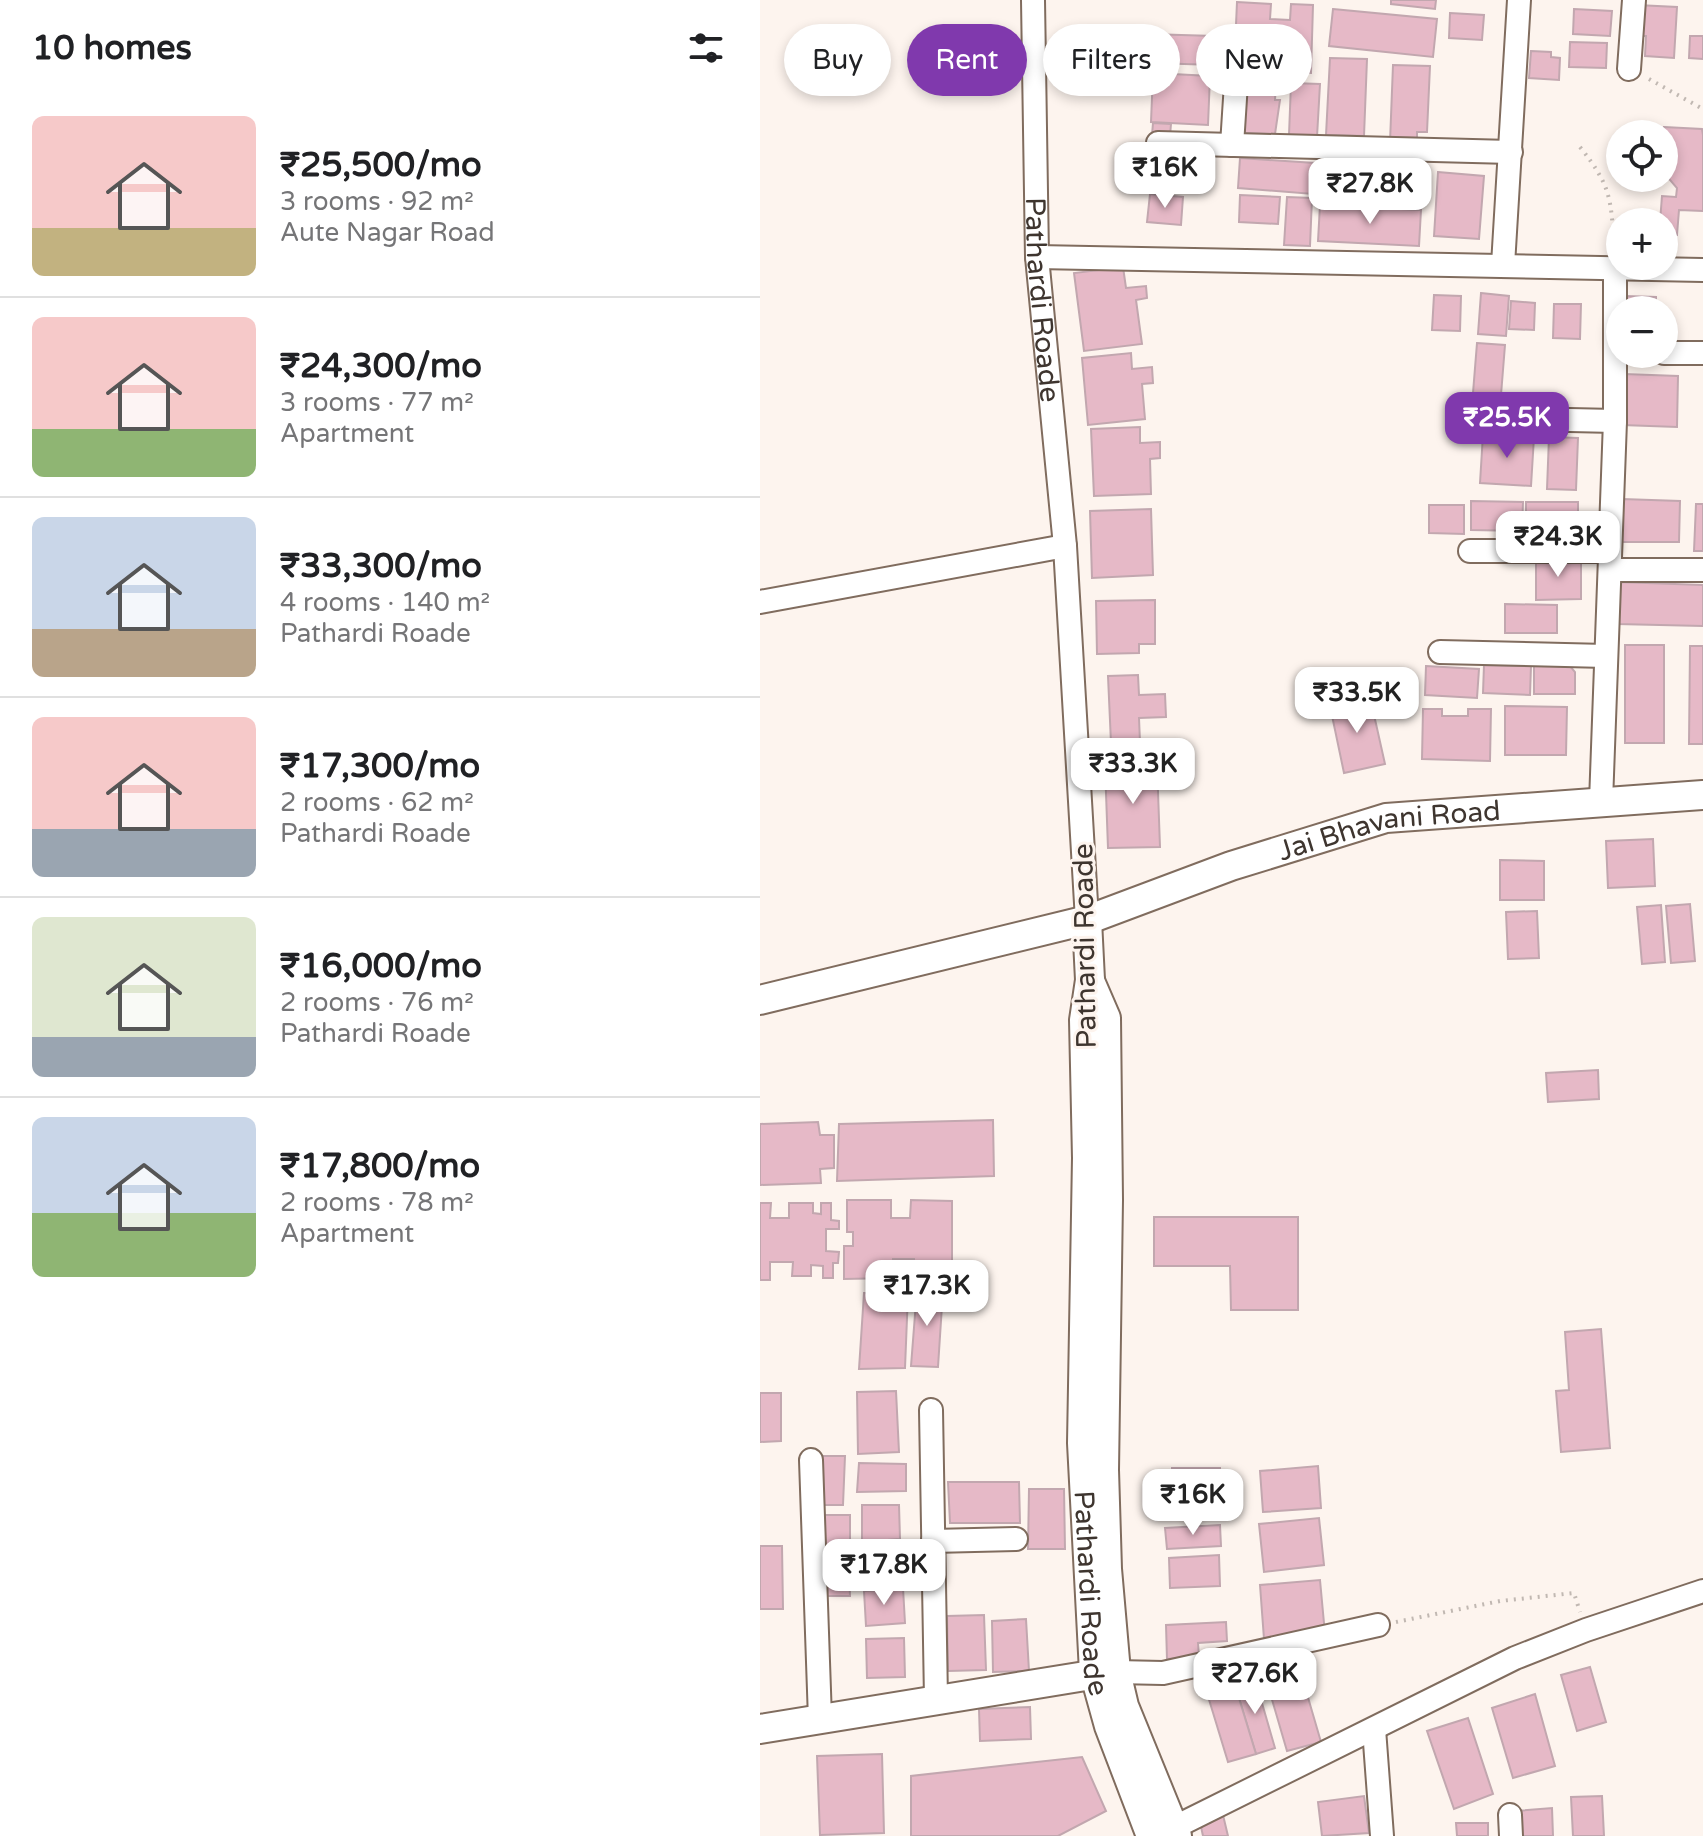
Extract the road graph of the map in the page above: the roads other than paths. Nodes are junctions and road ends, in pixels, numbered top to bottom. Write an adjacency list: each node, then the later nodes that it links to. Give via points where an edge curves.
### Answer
1 (1033, 0): 9 (street, Pathardi Roade)
2 (1519, 0): 8 (street)
3 (1634, 0): 4 (street)
4 (1629, 69)
5 (1235, 96): 7 (street)
6 (1158, 143): 7 (street)
7 (1232, 145): 8 (street)
8 (1511, 152): 10 (street)
9 (1037, 257): 10 (street); 19 (street, Pathardi Roade)
10 (1503, 265): 11 (street)
11 (1606, 269)
12 (1678, 270): 13 (street)
13 (1703, 270)
14 (1678, 353): 15 (street)
15 (1703, 353)
16 (1617, 368): 18 (street)
17 (1481, 418): 18 (street)
18 (1615, 421): 21 (street)
19 (1065, 546): 23 (street); 28 (street, Pathardi Roade)
20 (1470, 551): 21 (street)
21 (1610, 561): 22 (street); 25 (street)
22 (1703, 570)
23 (760, 602)
24 (1440, 652): 25 (street)
25 (1606, 656): 27 (street)
26 (1703, 795): 27 (street, Jai Bhavani Road)
27 (1601, 802): 28 (street, Jai Bhavani Road, via 1386,818 1231,866)
28 (1087, 920): 29 (street, Jai Bhavani Road); 36 (street, Pathardi Roade, via 1082,1443)
29 (760, 1000)
30 (931, 1410): 33 (street)
31 (811, 1460): 38 (street)
32 (1016, 1539): 33 (street)
33 (933, 1541): 37 (street)
34 (1703, 1591): 40 (street, via 1515,1658)
35 (1378, 1625): 36 (street, via 1163,1673)
36 (1105, 1672): 37 (street); 41 (street, Pathardi Roade, via 1109,1726)
37 (936, 1699): 38 (street)
38 (820, 1719): 39 (street)
39 (760, 1729)
40 (1374, 1729): 41 (street); 42 (street)
41 (1164, 1834)
42 (1382, 1836)

